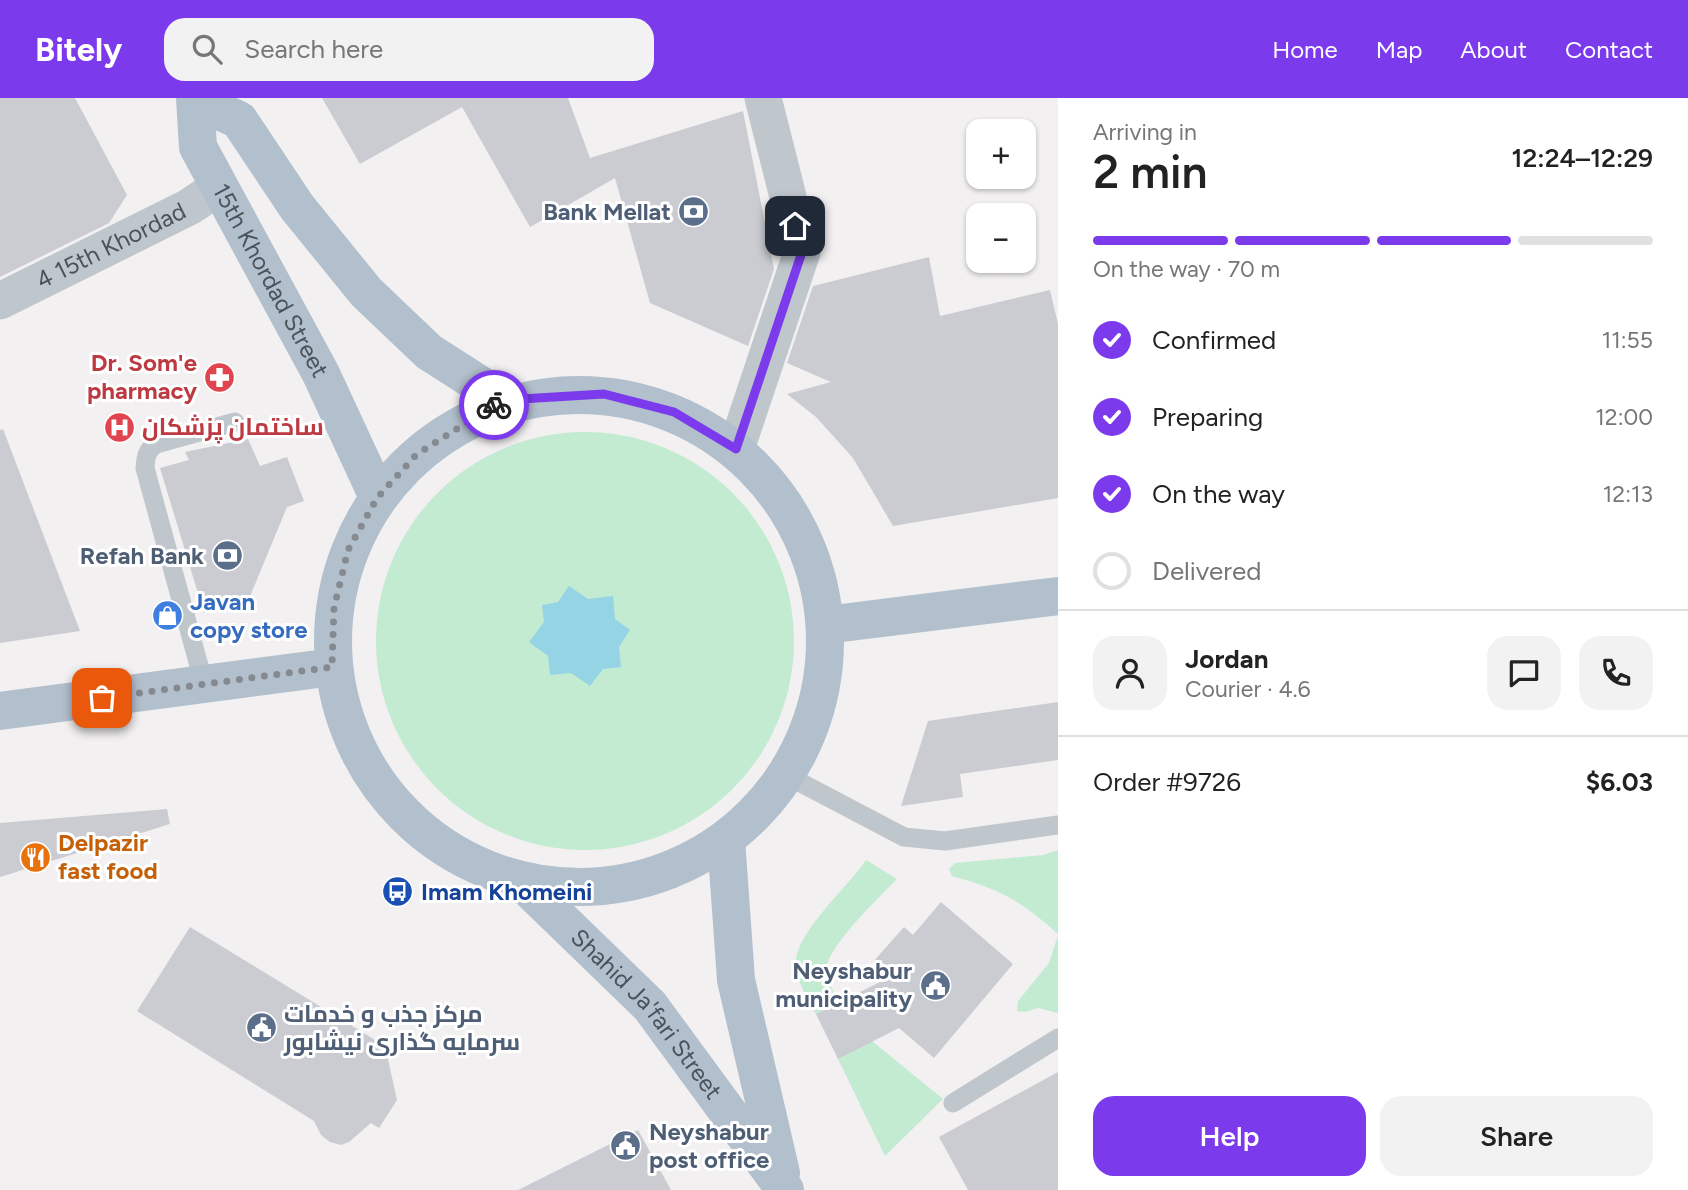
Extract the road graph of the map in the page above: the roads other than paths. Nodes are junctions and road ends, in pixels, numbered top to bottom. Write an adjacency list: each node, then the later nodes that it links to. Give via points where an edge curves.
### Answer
1 (763, 98): 7 (street, via 802,252)
2 (196, 100): 3 (main road, 15th Khordad Street, via 198,147); 5 (main road, 15th Khordad Street, via 239,120 297,207 366,292 429,352)
3 (219, 187): 4 (street, 4 15th Khordad, via 190,207); 8 (main road, 15th Khordad Street, via 321,374)
4 (0, 301)
5 (504, 400): 7 (main road, via 604,394 674,412); 8 (main road, via 416,455)
6 (235, 422): 12 (lane, via 156,444 147,452 145,468)
7 (736, 449): 10 (main road, via 782,499 813,559)
8 (377, 498): 11 (main road, via 348,550 334,608)
9 (1058, 596): 10 (main road)
10 (826, 625): 14 (main road, via 824,678 810,728)
11 (332, 667): 12 (main road); 17 (main road, via 346,727 374,781 414,827 465,861)
12 (204, 684): 13 (main road)
13 (0, 711)
14 (786, 775): 15 (lane, via 904,837 945,841); 16 (main road, via 755,814)
15 (1058, 825)
16 (726, 839): 17 (main road, via 655,876 589,888); 20 (main road, Shahid Ja'fari Street, via 736,980)
17 (522, 882): 20 (main road, Shahid Ja'fari Street, via 650,1006)
18 (1058, 1038): 19 (lane)
19 (953, 1103)
20 (784, 1190)

